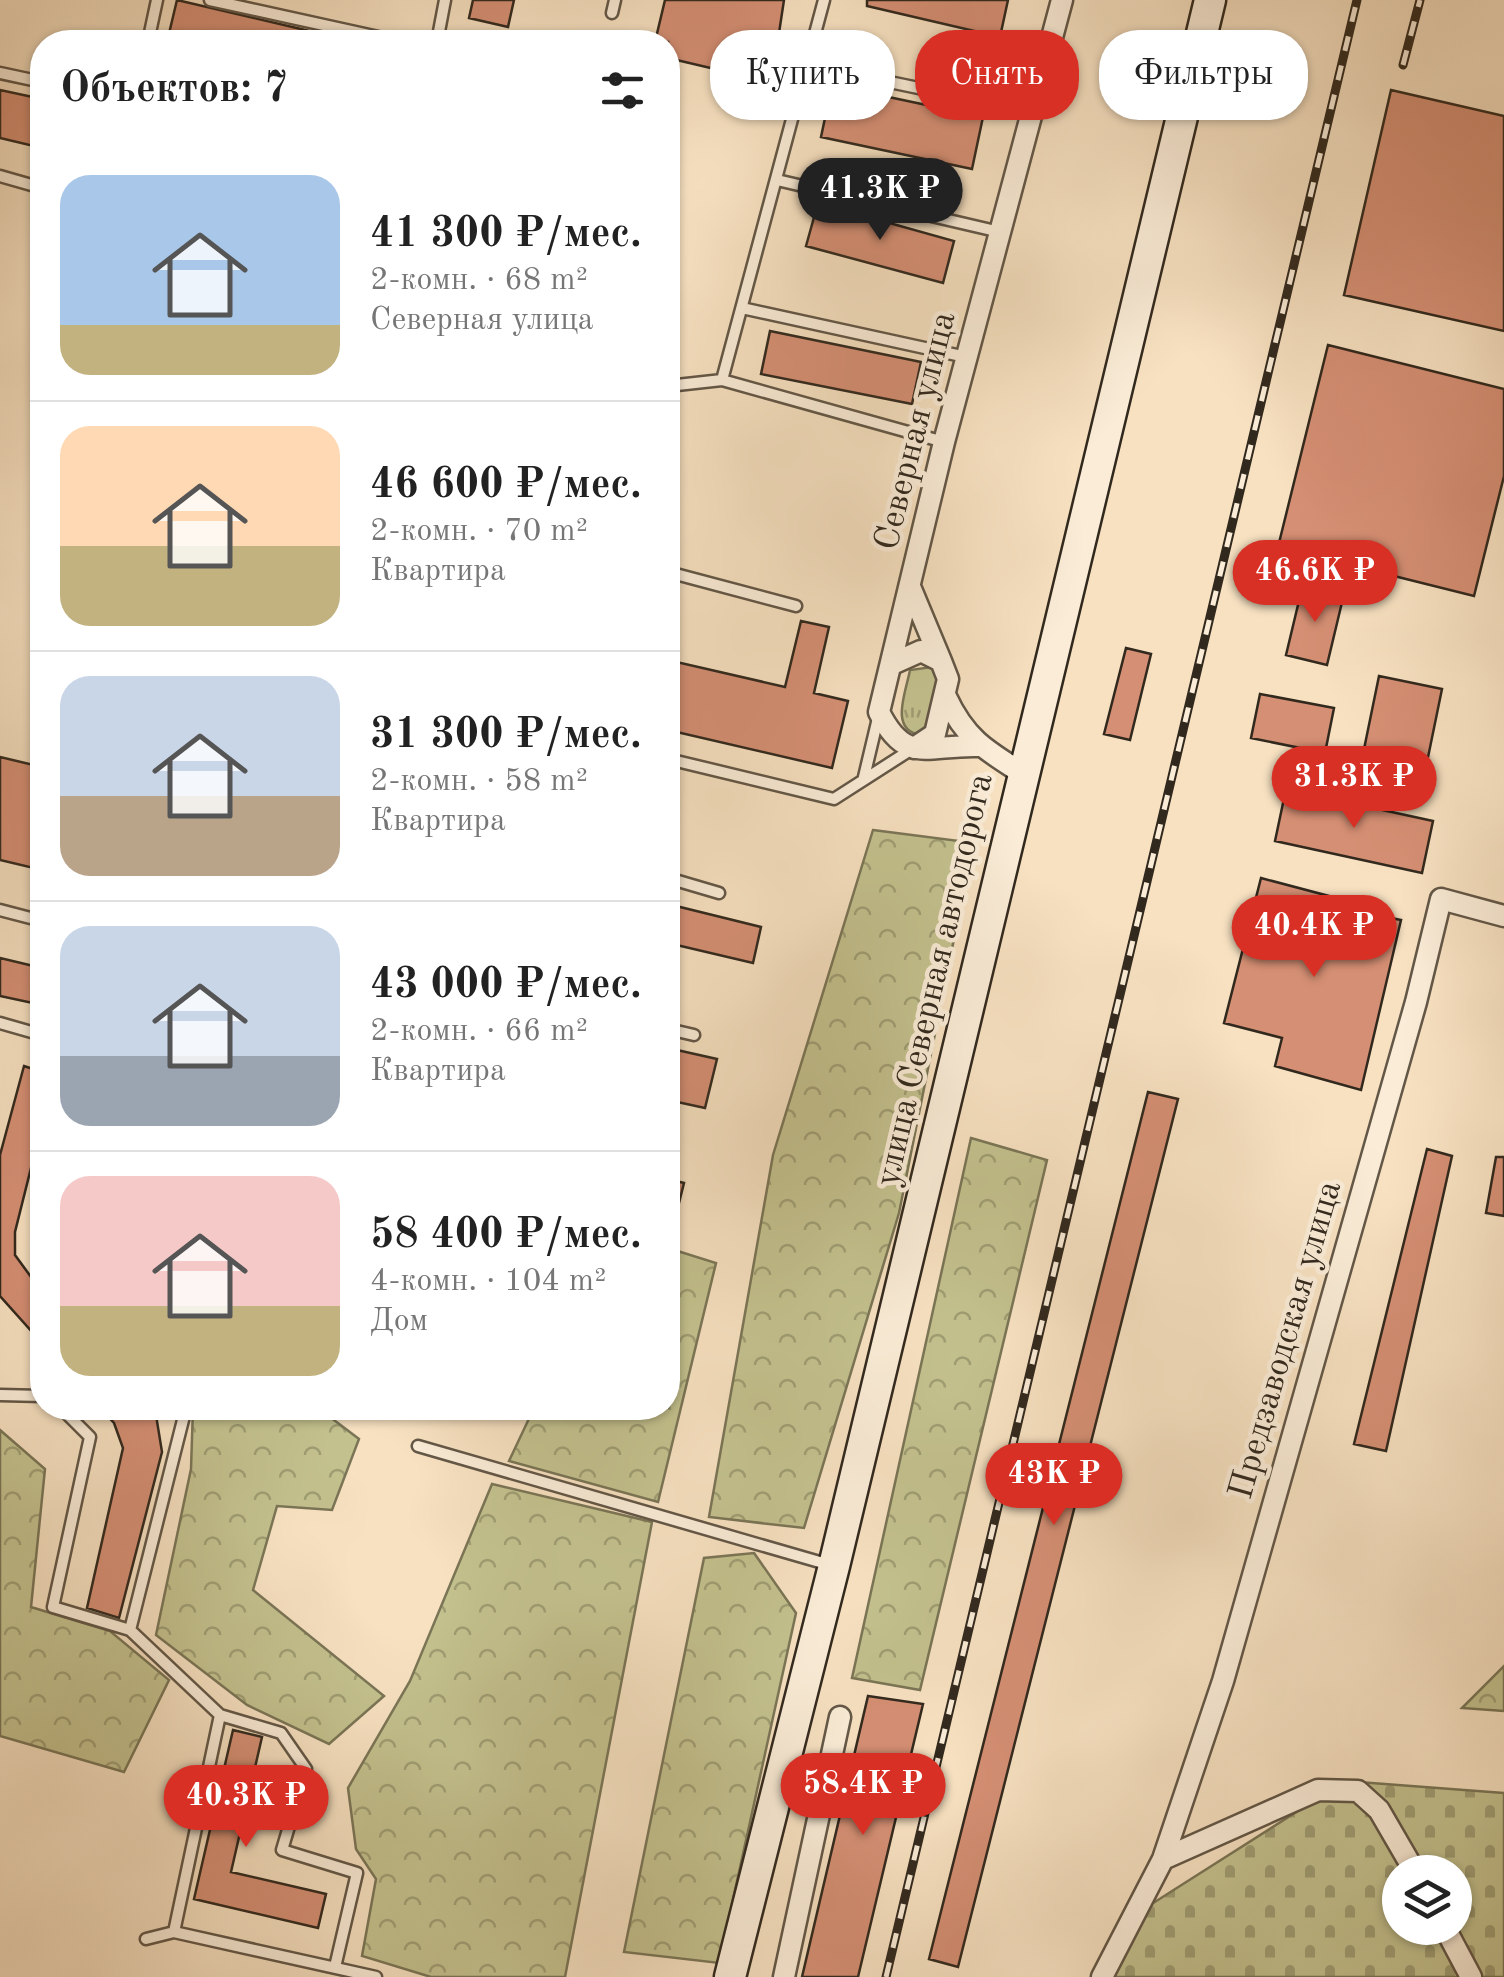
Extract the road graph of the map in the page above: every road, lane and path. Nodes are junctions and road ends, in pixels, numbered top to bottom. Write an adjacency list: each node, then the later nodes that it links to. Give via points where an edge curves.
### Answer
1 (157, 0): 9 (lane)
2 (210, 0): 10 (lane)
3 (445, 0): 11 (lane)
4 (615, 0): 8 (lane)
5 (824, 0): 12 (lane)
6 (1062, 0): 19 (street, Северная улица)
7 (1210, 0): 35 (main road, улица Северная автодорога)
8 (612, 13)
9 (151, 30)
10 (346, 30)
11 (439, 30)
12 (817, 30)
13 (0, 73): 14 (lane)
14 (30, 79)
15 (793, 120): 17 (lane)
16 (0, 176): 18 (lane)
17 (777, 180): 19 (lane); 20 (lane)
18 (30, 185)
19 (1000, 232): 21 (street, Северная улица)
20 (742, 308): 21 (lane); 22 (lane)
21 (966, 358): 24 (street, Северная улица)
22 (722, 380): 23 (lane); 24 (lane)
23 (680, 385)
24 (944, 442): 26 (street, Северная улица)
25 (680, 575): 27 (lane)
26 (910, 589): 28 (street); 29 (street, Северная улица)
27 (796, 606)
28 (941, 662): 29 (street, via 921,651); 30 (street)
29 (892, 664): 31 (street)
30 (946, 698): 32 (street); 33 (street, via 935,734)
31 (880, 712): 33 (street, via 893,738); 36 (lane)
32 (979, 746): 33 (street); 35 (street)
33 (912, 749): 36 (lane)
34 (680, 762): 36 (lane, via 834,799)
35 (1022, 773): 51 (main road, улица Северная автодорога)
36 (864, 777)
37 (680, 882): 38 (lane)
38 (719, 893)
39 (0, 910): 41 (lane)
40 (1504, 916): 56 (street, Предзаводская улица, via 1440,899 1223,1682)
41 (30, 918)
42 (0, 1023): 43 (lane)
43 (30, 1032)
44 (680, 1032): 45 (lane)
45 (694, 1035)
46 (0, 1395): 47 (lane)
47 (30, 1396)
48 (73, 1420): 52 (lane, via 90,1438 54,1606)
49 (183, 1420): 52 (lane)
50 (418, 1446): 51 (lane)
51 (834, 1566): 62 (main road, улица Северная автодорога)
52 (130, 1630): 53 (lane)
53 (220, 1715): 57 (lane); 60 (lane, via 281,1733 306,1770 282,1850 358,1873)
54 (840, 1718): 63 (street)
55 (1406, 1855): 56 (street, via 1379,1810 1358,1791 1318,1790)
56 (1163, 1859): 64 (street, Предзаводская улица)
57 (174, 1932): 58 (lane); 60 (lane)
58 (146, 1940)
59 (1454, 1945): 65 (street)
60 (335, 1966): 61 (lane)
61 (376, 1977)
62 (730, 1977)
63 (784, 1977)
64 (1102, 1977)
65 (1471, 1977)

